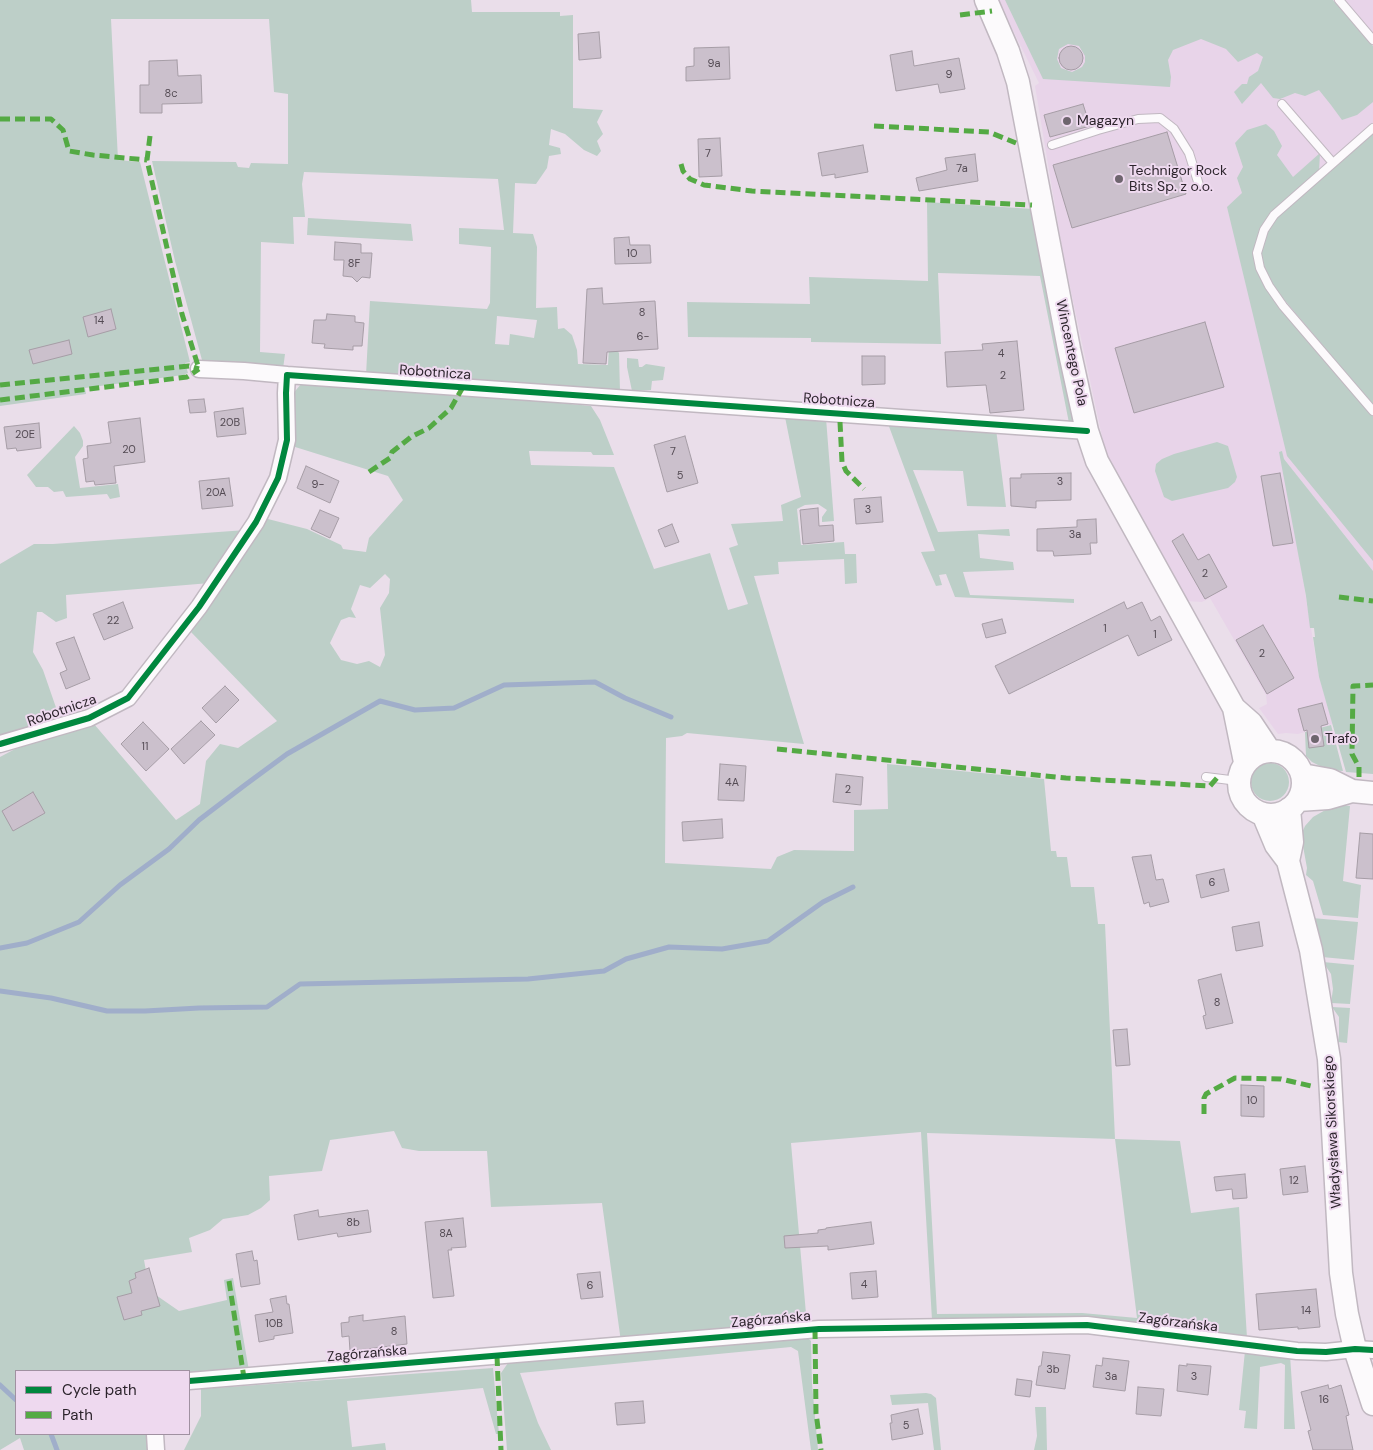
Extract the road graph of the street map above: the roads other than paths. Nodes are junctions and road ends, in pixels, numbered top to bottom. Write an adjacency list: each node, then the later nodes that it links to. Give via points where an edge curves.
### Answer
1 (986, 0): 12 (street, Wincentego Pola, via 1018,82)
2 (1339, 0): 3 (lane)
3 (1373, 40)
4 (1282, 104): 7 (lane)
5 (1373, 128): 7 (lane)
6 (1052, 145): 8 (lane, via 1138,119 1160,118 1174,129 1189,153)
7 (1333, 163): 11 (lane, via 1274,215 1264,230 1257,253 1260,268 1278,299)
8 (1199, 185)
9 (199, 369): 10 (street)
10 (287, 375): 12 (street, Robotnicza, via 840,418); 14 (street, Robotnicza, via 287,440 278,478 256,522 187,623 128,698 89,718)
11 (1373, 411)
12 (1087, 431): 13 (street, Wincentego Pola, via 1097,461)
13 (1234, 708): 15 (street, Wincentego Pola, via 1251,723); 16 (street, Wincentego Pola)
14 (0, 744)
15 (1269, 750): 16 (street, via 1260,752); 17 (street, via 1287,754)
16 (1242, 772): 18 (lane); 21 (street, via 1242,797 1254,811)
17 (1302, 775): 19 (street, via 1330,780); 20 (street, via 1303,786)
18 (1206, 777)
19 (1363, 792): 20 (street)
20 (1294, 804): 21 (street, via 1281,813); 22 (street, Władysława Sikorskiego)
21 (1263, 814): 22 (street, Władysława Sikorskiego, via 1276,845)
22 (1288, 861): 23 (street, Władysława Sikorskiego, via 1311,950 1329,1059 1341,1273 1347,1314)
23 (1364, 1349): 24 (street, Zagórzańska, via 1297,1351 1086,1325 819,1329); 25 (street, Władysława Sikorskiego)
24 (190, 1381)
25 (1373, 1404)
26 (155, 1435): 27 (street)
27 (156, 1450)

